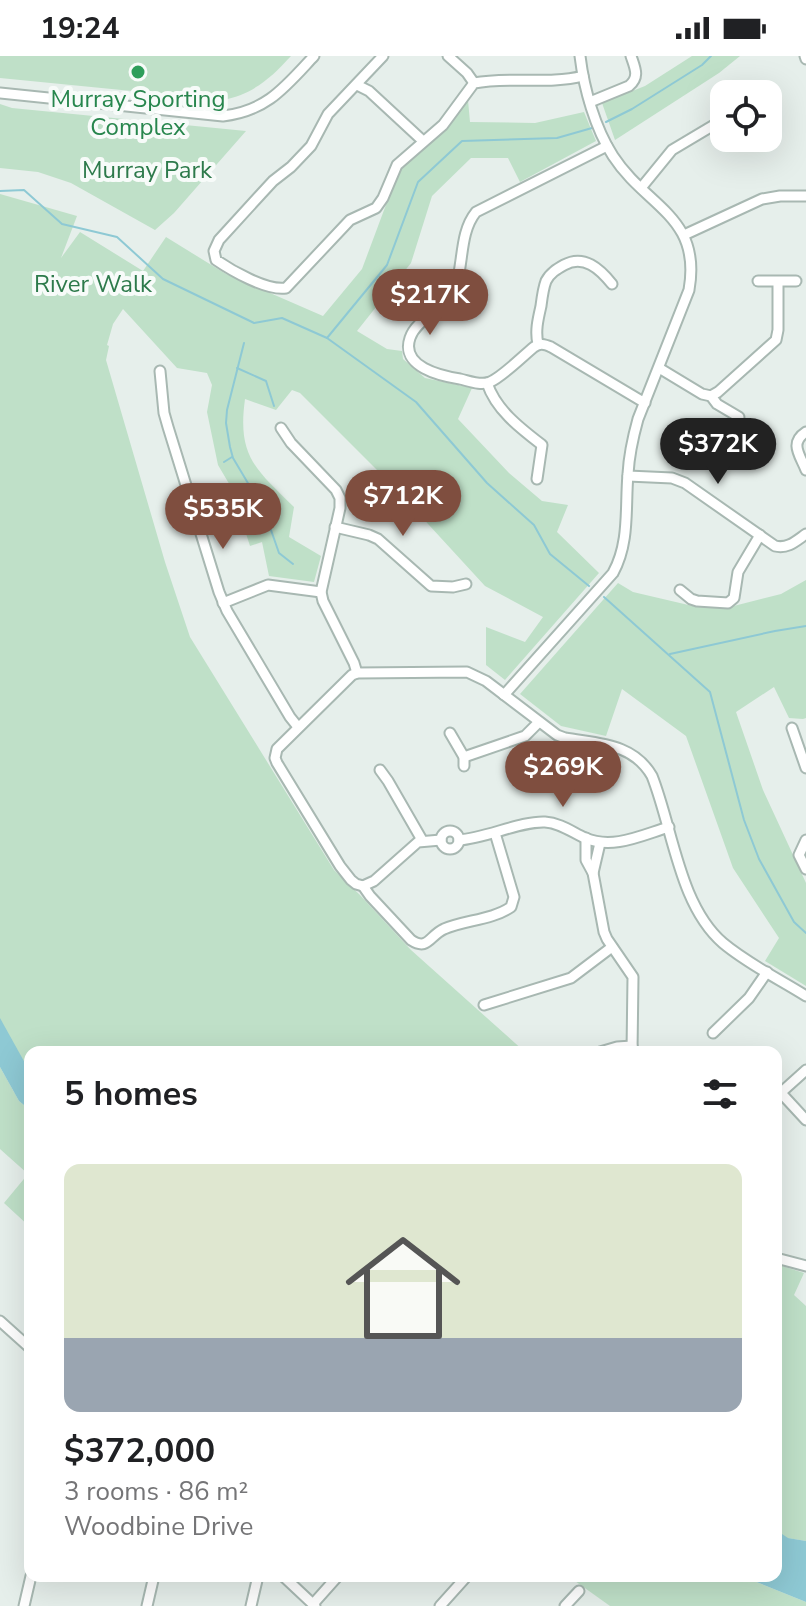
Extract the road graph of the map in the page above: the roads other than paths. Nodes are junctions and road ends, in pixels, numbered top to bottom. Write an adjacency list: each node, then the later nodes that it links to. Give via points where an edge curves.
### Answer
1 (314, 56): 9 (street, via 266,103 223,116)
2 (383, 56): 8 (street)
3 (448, 56): 7 (street)
4 (580, 56): 6 (street)
5 (631, 56): 10 (street, via 633,83)
6 (583, 76): 7 (street); 10 (street)
7 (474, 83): 12 (street, via 443,125)
8 (357, 85): 12 (street); 12 (street, via 328,114 311,146 219,240 216,260 275,289 286,288 350,220 376,208 397,165)
9 (0, 93)
10 (590, 102): 13 (street)
11 (710, 127): 14 (street, via 672,150)
12 (423, 141)
13 (607, 146): 14 (street); 24 (street, via 476,212 467,229 454,291 411,335 411,356 429,372)
14 (641, 188): 16 (street)
15 (806, 196): 16 (street, via 762,199)
16 (684, 235): 22 (street, via 692,261 689,290)
17 (758, 281): 19 (street)
18 (796, 281): 19 (street)
19 (778, 282): 25 (street, via 776,340)
20 (612, 284): 21 (street, via 582,260 554,271 545,284)
21 (538, 344): 24 (street); 26 (street)
22 (659, 368): 25 (street); 26 (street)
23 (160, 371): 39 (street, via 164,413)
24 (487, 383): 32 (street, via 501,408 542,445)
25 (711, 396): 27 (street)
26 (645, 403): 31 (street)
27 (739, 417)
28 (281, 428): 33 (street, via 339,494)
29 (806, 432): 30 (street, via 796,445)
30 (806, 470)
31 (628, 476): 35 (street, via 685,483); 41 (street, via 624,545 613,573)
32 (537, 479)
33 (335, 527): 36 (street, via 378,539 431,586); 38 (street)
34 (806, 534): 35 (street, via 782,547)
35 (760, 535): 37 (street, via 738,572 732,601 697,601)
36 (466, 584)
37 (680, 590)
38 (321, 592): 39 (street, via 268,585); 40 (street)
39 (223, 603): 43 (street)
40 (357, 673): 41 (street, via 467,672); 43 (street)
41 (504, 695): 42 (street)
42 (539, 722): 45 (street, via 525,736 464,761); 48 (street, via 565,738 616,747 638,757 652,776)
43 (298, 727): 56 (street, via 277,749 277,763 340,866)
44 (792, 728): 46 (street)
45 (450, 733)
46 (806, 768)
47 (380, 770): 51 (street)
48 (669, 827): 53 (street); 58 (street, via 700,917 722,942)
49 (495, 833): 50 (street, via 541,822); 51 (street, via 459,840 449,831 441,840); 56 (street, via 514,897 511,907 443,930 424,944 411,940)
50 (586, 838): 53 (street); 55 (street, via 586,860)
51 (422, 840): 56 (street)
52 (806, 840): 54 (street, via 799,855)
53 (600, 843): 55 (street)
54 (806, 869)
55 (593, 873): 57 (street, via 604,932)
56 (363, 886)
57 (612, 947): 60 (street, via 571,978); 62 (street, via 633,977)
58 (767, 972): 59 (street); 61 (street)
59 (806, 996)
60 (484, 1005)
61 (713, 1033)
62 (632, 1046)
63 (806, 1070): 64 (street)
64 (782, 1091)
65 (782, 1099): 66 (street)
66 (806, 1120)
67 (782, 1260): 68 (street)
68 (806, 1266)
69 (0, 1321): 70 (street)
70 (24, 1343)
71 (30, 1582): 79 (street)
72 (153, 1582): 80 (street)
73 (257, 1582): 81 (street)
74 (289, 1582): 78 (street)
75 (333, 1582): 78 (street)
76 (462, 1582): 82 (street)
77 (579, 1591): 83 (street)
78 (314, 1605)
79 (24, 1606)
80 (147, 1606)
81 (251, 1606)
82 (440, 1606)
83 (565, 1606)

